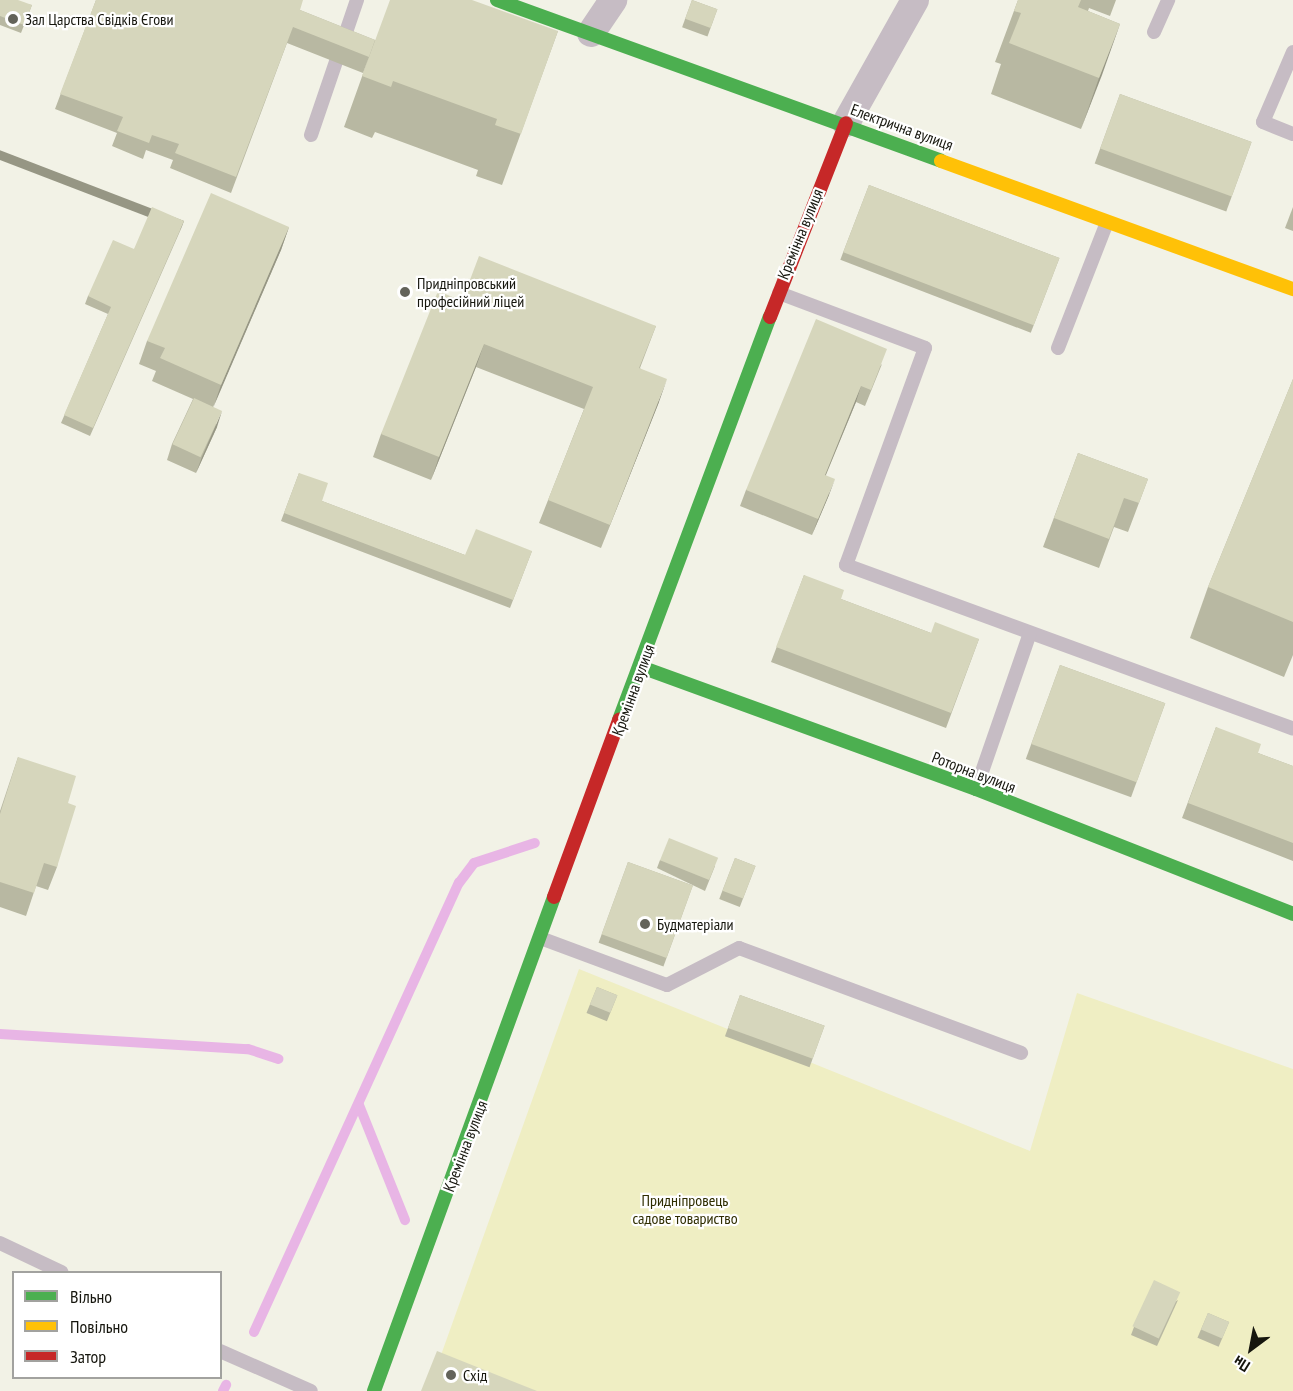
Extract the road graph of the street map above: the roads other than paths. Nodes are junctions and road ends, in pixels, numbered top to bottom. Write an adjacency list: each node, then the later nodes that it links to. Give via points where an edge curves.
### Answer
1 (357, 0): 11 (lane)
2 (497, 0): 7 (street, Електрична вулиця)
3 (613, 0): 7 (street)
4 (915, 0): 9 (street, Кремінна вулиця)
5 (1168, 0): 6 (lane)
6 (1154, 32)
7 (591, 33): 9 (street, Електрична вулиця)
8 (1293, 52): 10 (lane, via 1263,122)
9 (846, 123): 12 (street, Електрична вулиця); 14 (street, Кремінна вулиця)
10 (1293, 134)
11 (311, 135)
12 (1107, 222): 13 (street, Електрична вулиця); 15 (lane)
13 (1293, 289)
14 (776, 292): 16 (lane, via 925,348 846,564); 17 (street, Кремінна вулиця)
15 (1058, 348)
16 (1030, 633): 18 (lane); 19 (lane)
17 (642, 667): 19 (street, Роторна вулиця); 21 (street, Кремінна вулиця)
18 (1293, 729)
19 (976, 789): 20 (street, Роторна вулиця)
20 (1293, 914)
21 (543, 939): 22 (lane, via 667,985 739,948); 27 (street, Кремінна вулиця)
22 (1021, 1053)
23 (0, 1243): 24 (lane)
24 (59, 1271)
25 (222, 1352): 26 (lane)
26 (311, 1391)
27 (374, 1391)

